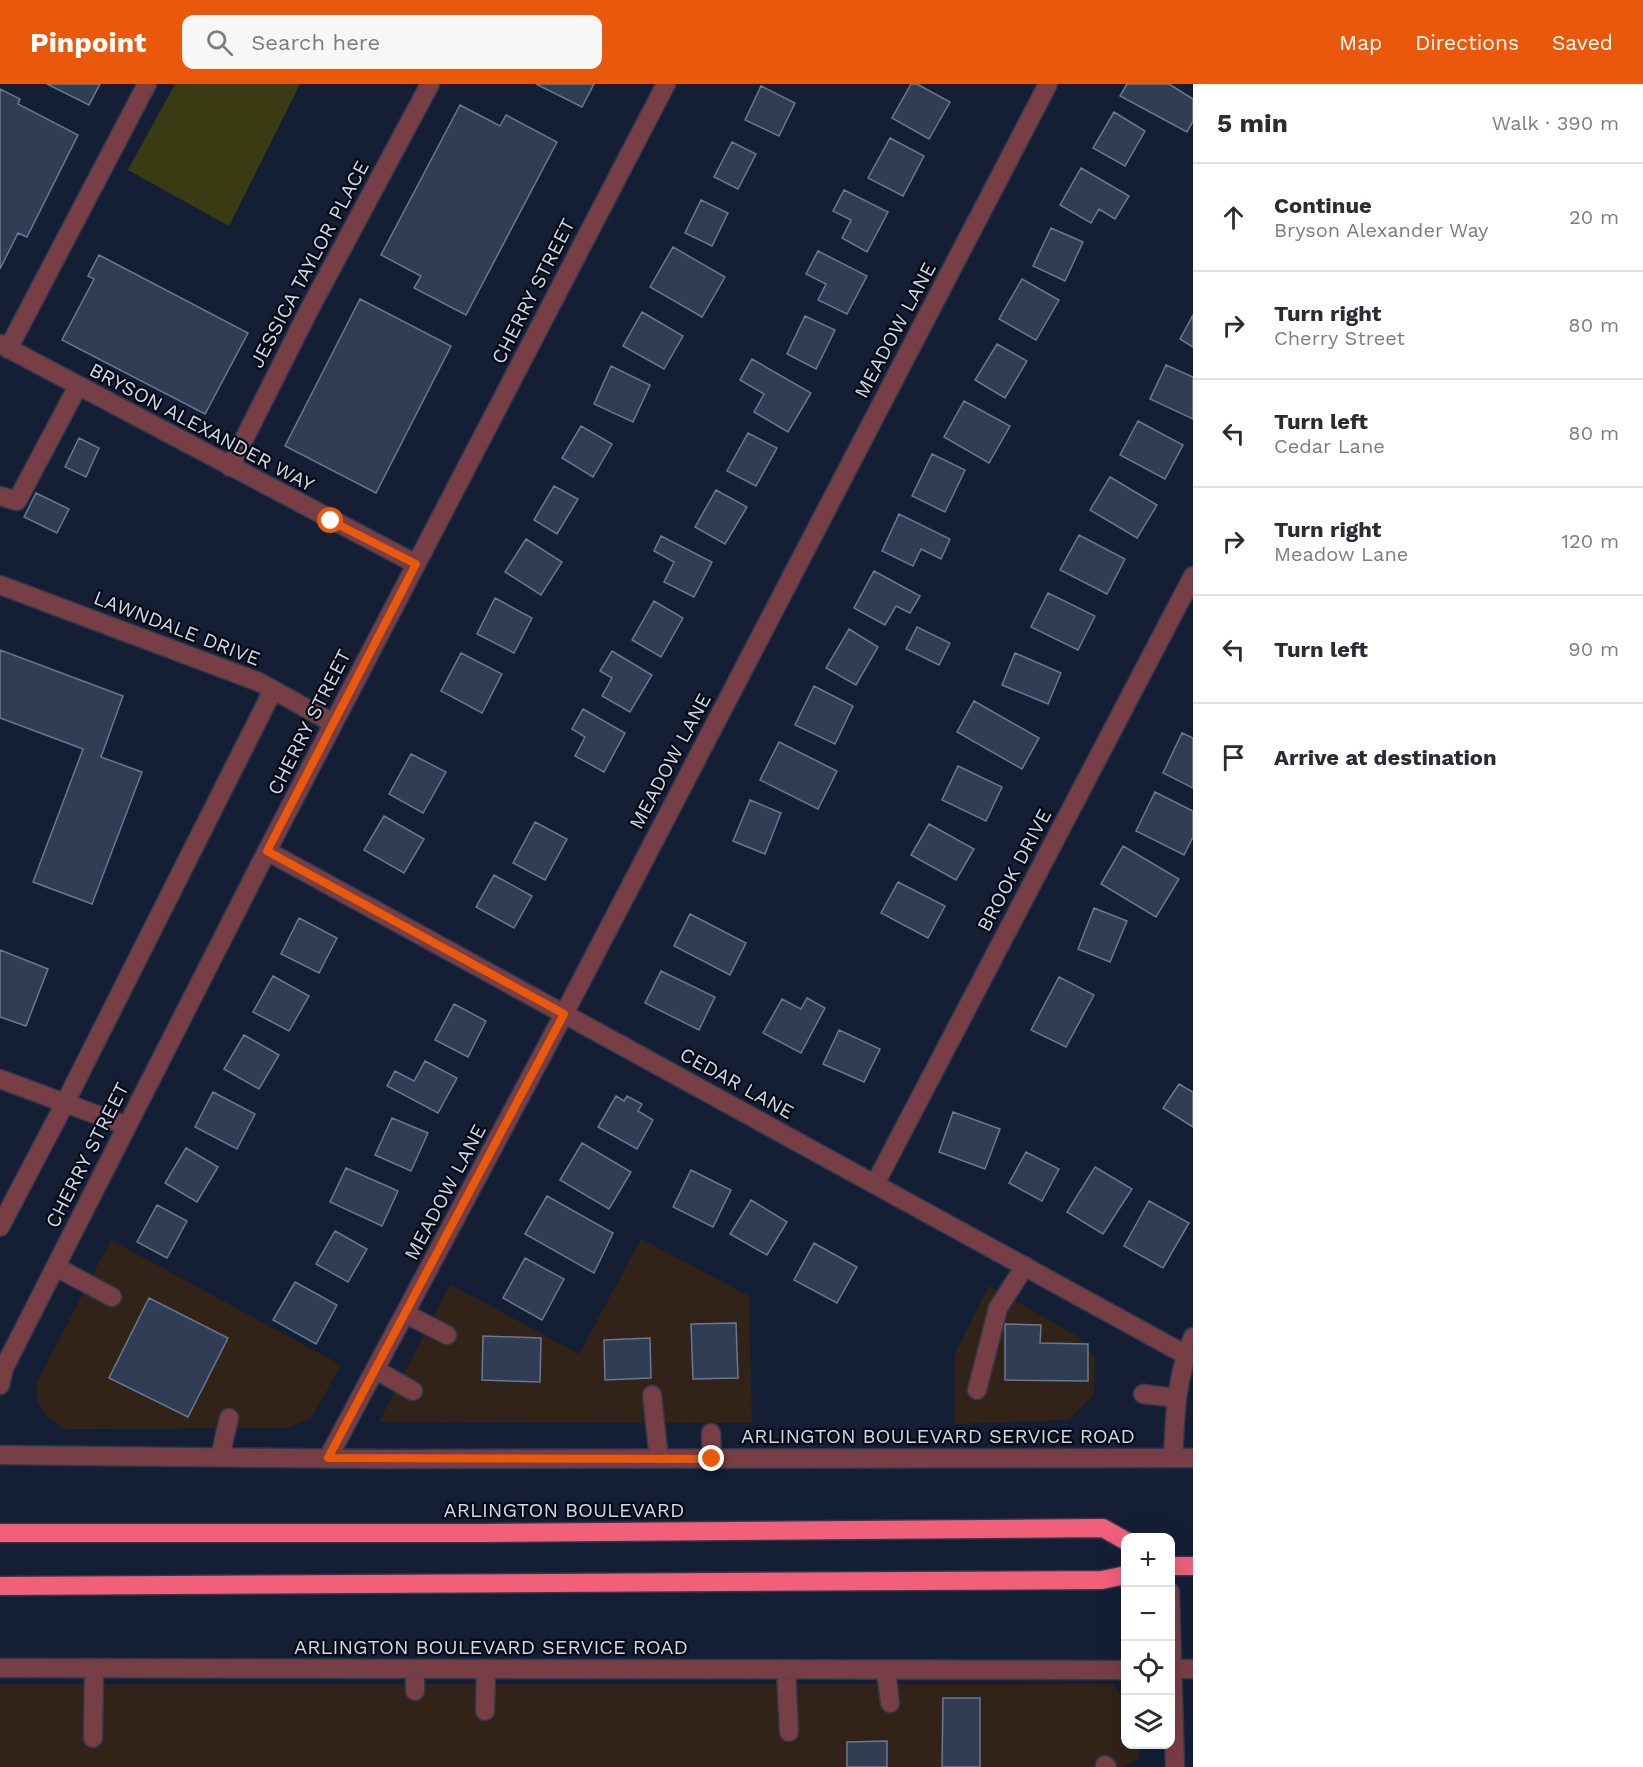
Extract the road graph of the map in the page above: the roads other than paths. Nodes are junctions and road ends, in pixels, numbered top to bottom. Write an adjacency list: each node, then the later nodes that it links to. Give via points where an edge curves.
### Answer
1 (147, 84): 5 (street)
2 (430, 84): 7 (street, JESSICA TAYLOR PLACE)
3 (666, 84): 9 (street, CHERRY STREET)
4 (1048, 84): 15 (street, MEADOW LANE)
5 (4, 346): 6 (street, BRYSON ALEXANDER WAY)
6 (78, 386): 7 (street, BRYSON ALEXANDER WAY); 8 (street, via 17,501)
7 (230, 467): 9 (street, BRYSON ALEXANDER WAY)
8 (0, 496)
9 (416, 564): 13 (street, CHERRY STREET)
10 (1193, 576): 19 (street, BROOK DRIVE)
11 (0, 585): 12 (street, LAWNDALE DRIVE)
12 (273, 690): 13 (street, LAWNDALE DRIVE); 17 (street)
13 (333, 723): 14 (street, CHERRY STREET)
14 (267, 851): 15 (street, CEDAR LANE); 18 (street, CHERRY STREET)
15 (564, 1014): 19 (street, CEDAR LANE); 24 (street, MEADOW LANE)
16 (0, 1079): 17 (street)
17 (65, 1103): 18 (street); 20 (street)
18 (127, 1126): 22 (street, CHERRY STREET)
19 (875, 1184): 21 (street, CEDAR LANE)
20 (0, 1227)
21 (1025, 1266): 27 (street, CEDAR LANE); 30 (street, via 998,1308)
22 (56, 1267): 23 (street); 29 (street, CHERRY STREET, via 4,1368)
23 (112, 1297)
24 (406, 1314): 25 (street); 28 (street, MEADOW LANE)
25 (447, 1335)
26 (1193, 1337): 27 (street)
27 (1186, 1355): 34 (street)
28 (376, 1370): 31 (street); 39 (street, MEADOW LANE)
29 (0, 1385)
30 (977, 1390)
31 (413, 1391)
32 (652, 1395): 42 (street)
33 (1143, 1395): 34 (street)
34 (1176, 1398): 40 (street)
35 (229, 1418): 38 (street)
36 (711, 1433): 43 (street)
37 (0, 1455): 38 (street, ARLINGTON BOULEVARD SERVICE ROAD)
38 (220, 1457): 39 (street, ARLINGTON BOULEVARD SERVICE ROAD)
39 (328, 1458): 42 (street, ARLINGTON BOULEVARD SERVICE ROAD)
40 (1173, 1458): 41 (street, ARLINGTON BOULEVARD SERVICE ROAD); 43 (street, ARLINGTON BOULEVARD SERVICE ROAD)
41 (1193, 1458)
42 (659, 1459): 43 (street, ARLINGTON BOULEVARD SERVICE ROAD)
43 (712, 1459)
44 (0, 1533): 45 (highway, ARLINGTON BOULEVARD, via 1103,1528)
45 (1121, 1539)
46 (1175, 1566): 47 (highway)
47 (1193, 1566)
48 (1121, 1576): 49 (highway, via 1090,1580)
49 (0, 1586)
50 (0, 1661): 51 (street)
51 (0, 1668): 52 (street, ARLINGTON BOULEVARD SERVICE ROAD)
52 (94, 1669): 55 (street, ARLINGTON BOULEVARD SERVICE ROAD); 65 (street)
53 (1175, 1669): 54 (street)
54 (1193, 1669)
55 (415, 1670): 56 (street, ARLINGTON BOULEVARD SERVICE ROAD); 60 (street)
56 (486, 1670): 57 (street, ARLINGTON BOULEVARD SERVICE ROAD); 63 (street)
57 (786, 1670): 59 (street, ARLINGTON BOULEVARD SERVICE ROAD); 64 (street)
58 (1121, 1670): 59 (street, ARLINGTON BOULEVARD SERVICE ROAD)
59 (886, 1671): 62 (street)
60 (415, 1691)
61 (1173, 1695): 66 (street)
62 (890, 1703)
63 (485, 1711)
64 (789, 1732)
65 (93, 1738)
66 (1176, 1767)

